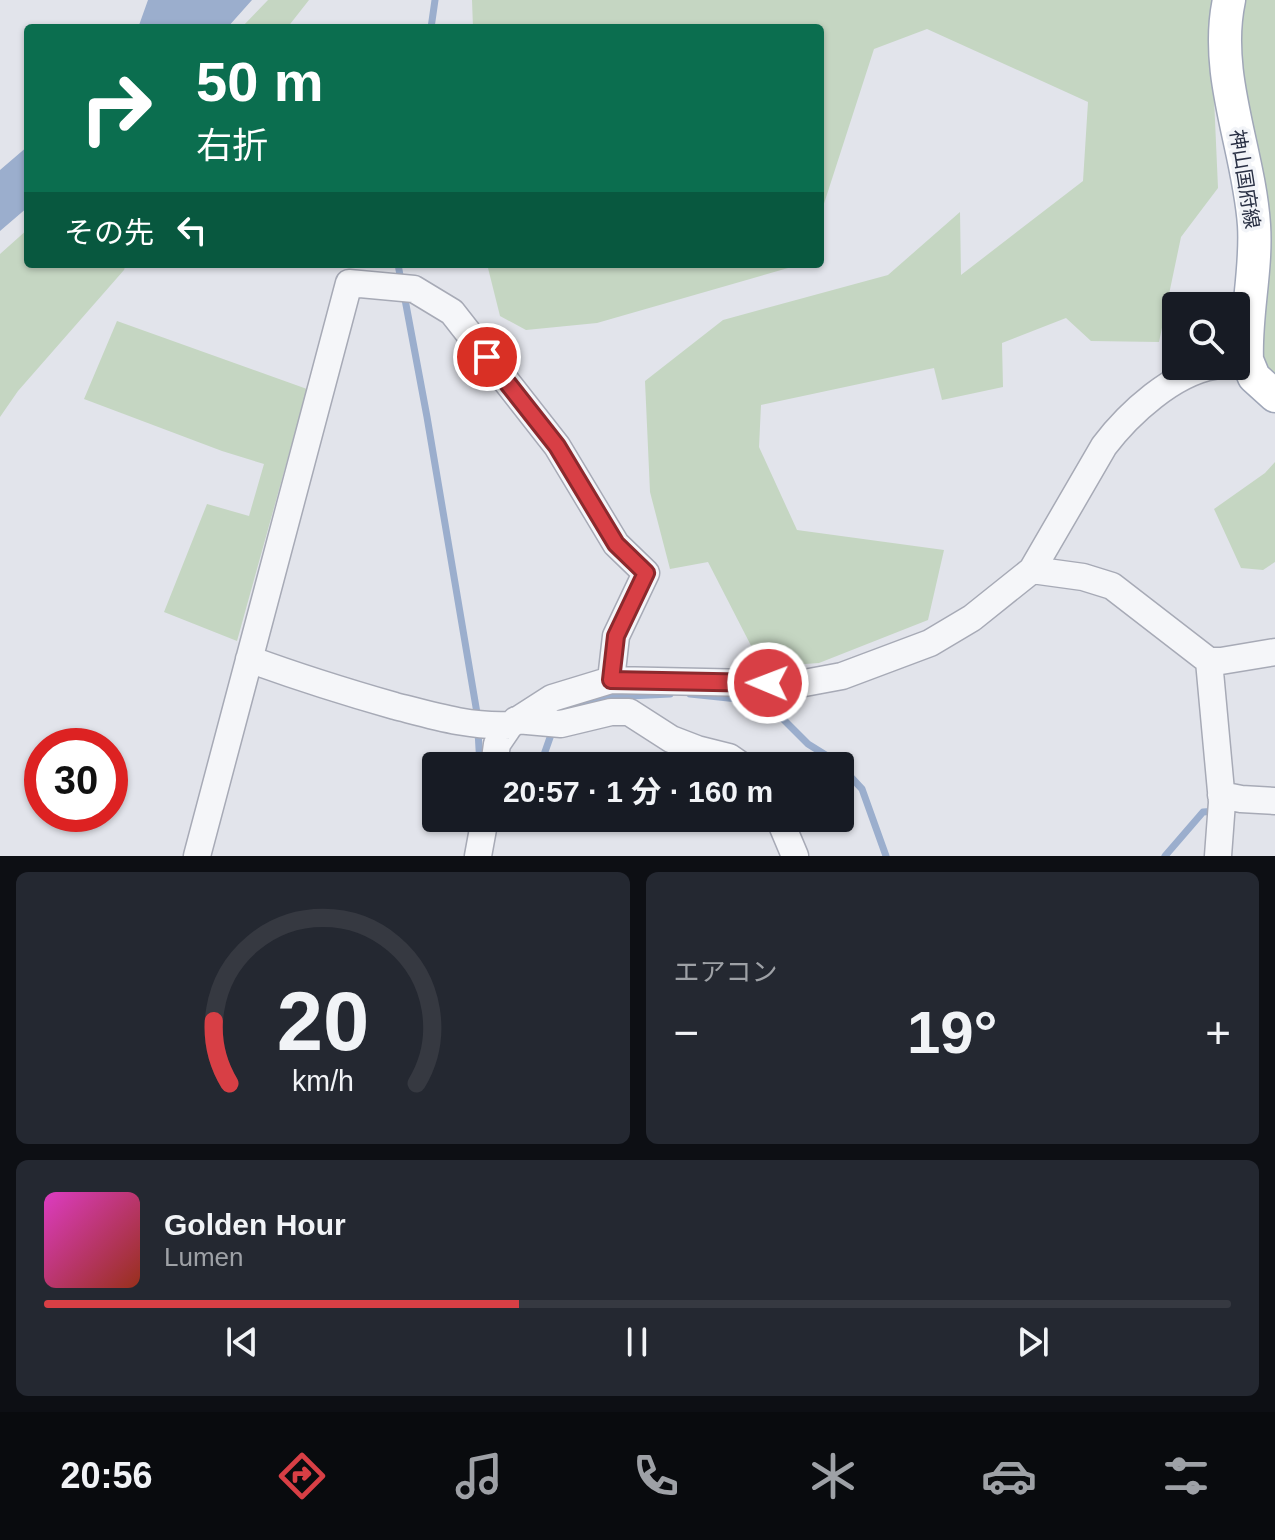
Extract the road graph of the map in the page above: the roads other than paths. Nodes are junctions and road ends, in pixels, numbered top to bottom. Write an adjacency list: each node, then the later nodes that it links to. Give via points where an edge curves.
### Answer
1 (1229, 0): 2 (main road, 神山国府線, via 1224,54 1254,224)
2 (1248, 292)
3 (1250, 372): 5 (main road, 神山国府線)
4 (1178, 380): 6 (street, via 1118,427)
5 (1275, 396)
6 (1032, 570): 9 (street, via 1112,586); 10 (street, via 972,618 930,643 842,676 799,684)
7 (1275, 652): 9 (street)
8 (249, 659): 10 (street, via 349,283 401,288 452,312 557,446 616,544 646,573 616,636); 11 (street, via 324,686); 18 (street)
9 (1209, 661): 15 (street)
10 (611, 680): 11 (street, via 552,698)
11 (496, 724): 12 (street); 13 (street, via 629,712 671,739)
12 (496, 752)
13 (709, 752)
14 (1275, 801): 15 (street)
15 (1222, 804): 21 (street)
16 (482, 832): 19 (street)
17 (785, 832): 20 (street)
18 (197, 856)
19 (478, 856)
20 (795, 856)
21 (1218, 856)

